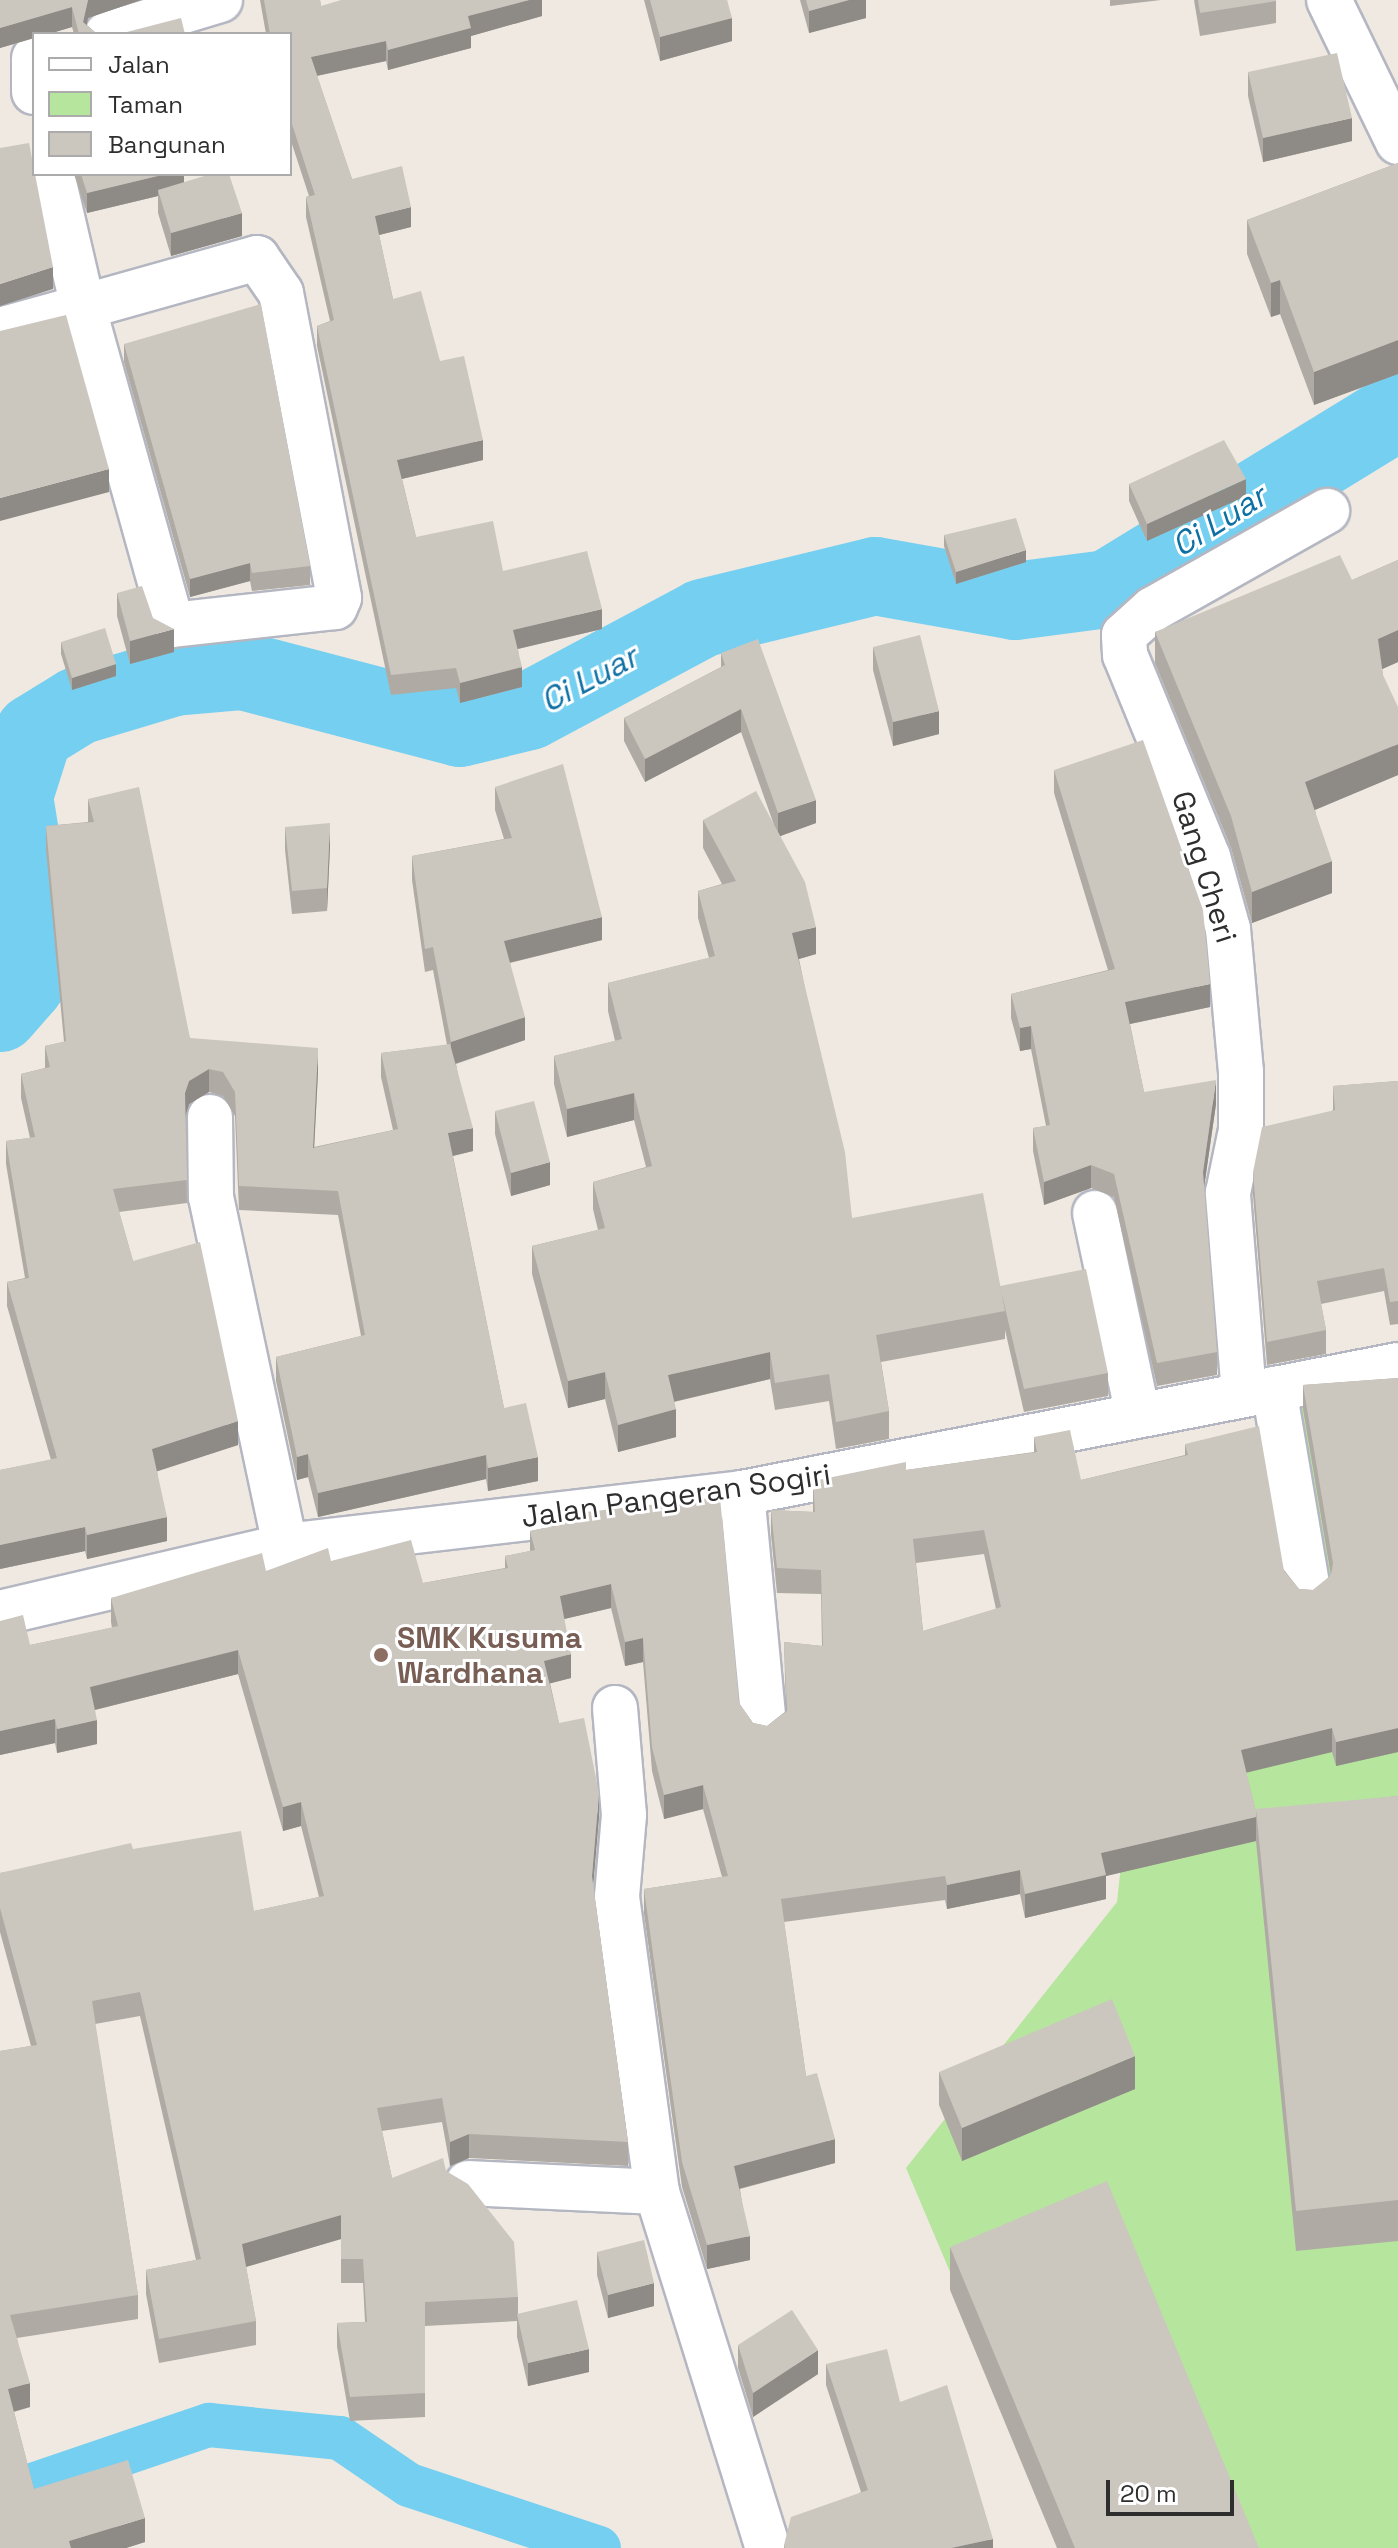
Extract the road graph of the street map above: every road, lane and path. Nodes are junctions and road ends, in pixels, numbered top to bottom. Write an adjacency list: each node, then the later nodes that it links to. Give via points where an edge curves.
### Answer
1 (220, 0): 3 (street)
2 (1329, 0): 4 (street)
3 (114, 32)
4 (1398, 142)
5 (52, 176): 6 (street)
6 (83, 307): 6 (street, via 257,258 281,293 339,598 335,607 172,625); 7 (street)
7 (0, 330)
8 (1327, 511): 12 (street, Gang Cheri, via 1153,609 1124,635 1125,655 1208,857 1228,929 1241,1130 1228,1193)
9 (210, 1117): 15 (street, via 211,1197)
10 (1095, 1213): 13 (street)
11 (1398, 1365): 12 (street, Jalan Pangeran Sogiri)
12 (1259, 1392): 13 (street, Jalan Pangeran Sogiri); 16 (street)
13 (1137, 1411): 14 (street, Jalan Pangeran Sogiri)
14 (742, 1493): 15 (street, Jalan Pangeran Sogiri); 19 (street)
15 (285, 1546): 17 (street, Jalan Pangeran Sogiri)
16 (1308, 1590)
17 (0, 1613)
18 (615, 1708): 21 (street, via 624,1815 617,1897)
19 (764, 1725)
20 (468, 2183): 21 (street)
21 (657, 2192): 22 (street)
22 (768, 2548)

